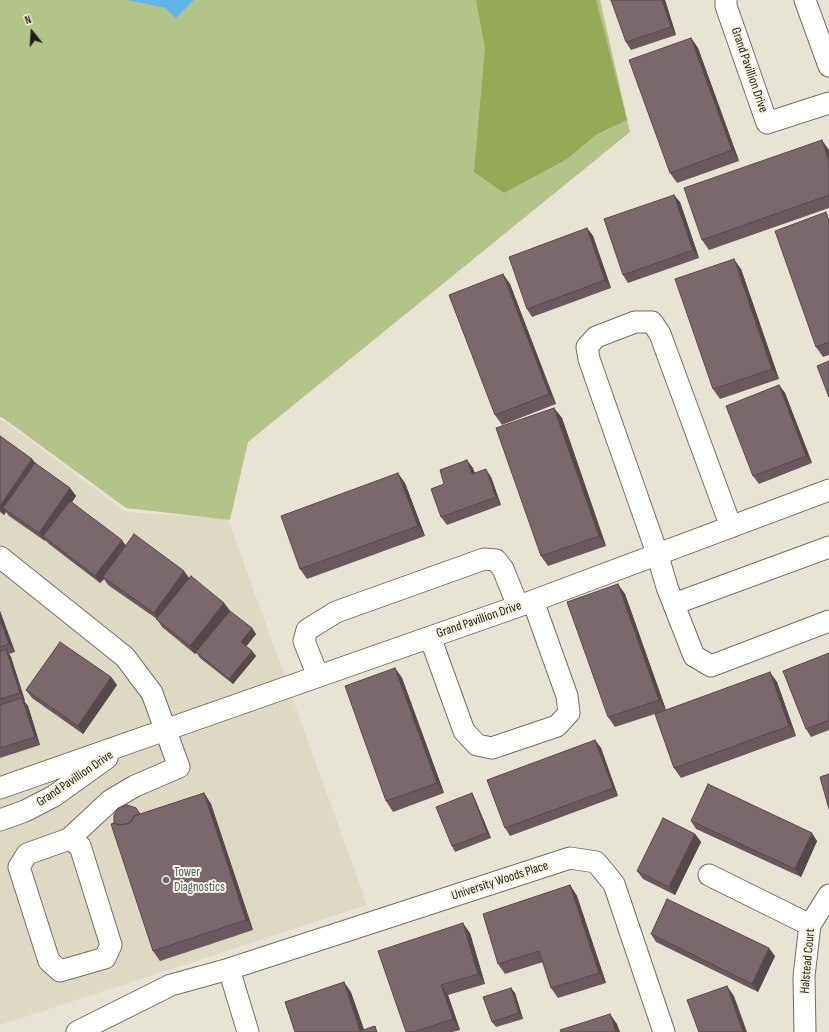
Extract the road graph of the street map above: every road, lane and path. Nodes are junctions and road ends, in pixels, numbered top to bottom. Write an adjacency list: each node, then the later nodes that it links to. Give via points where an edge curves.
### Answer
1 (726, 0): 4 (street, Grand Pavillion Drive, via 767,123)
2 (805, 0): 3 (street)
3 (829, 66)
4 (829, 103)
5 (829, 490): 6 (street, Grand Pavillion Drive)
6 (731, 527): 8 (street, Grand Pavillion Drive); 8 (street, via 660,334 652,322 635,322 596,337 587,347)
7 (829, 546): 11 (street)
8 (657, 553): 10 (street, Grand Pavillion Drive); 11 (street)
9 (0, 558): 15 (street, via 125,657 152,693)
10 (526, 603): 13 (street, Grand Pavillion Drive); 13 (street, via 567,696 568,713 557,726 492,748 477,745 464,731); 14 (street, via 500,564 496,560 484,559 336,612 307,630 304,641)
11 (674, 604): 12 (street, via 694,656 711,666)
12 (829, 621)
13 (430, 637): 14 (street, Grand Pavillion Drive)
14 (318, 676): 15 (street, Grand Pavillion Drive)
15 (167, 730): 16 (street, Grand Pavillion Drive); 19 (street, via 187,763 135,786 111,800)
16 (127, 744): 17 (street, Grand Pavillion Drive); 18 (street, Grand Pavillion Drive, via 54,796)
17 (0, 788)
18 (0, 820)
19 (69, 839): 19 (street, via 27,854 19,867 49,961 60,971 105,958 111,945 80,846)
20 (709, 875): 22 (street)
21 (829, 895): 22 (street, Halstead Court)
22 (810, 925): 27 (street, Halstead Court, via 804,976)
23 (229, 968): 24 (street, University Woods Place, via 172,985); 25 (street); 26 (street, University Woods Place, via 570,858 596,862 614,884)
24 (77, 1032)
25 (248, 1032)
26 (664, 1032)
27 (805, 1032)

